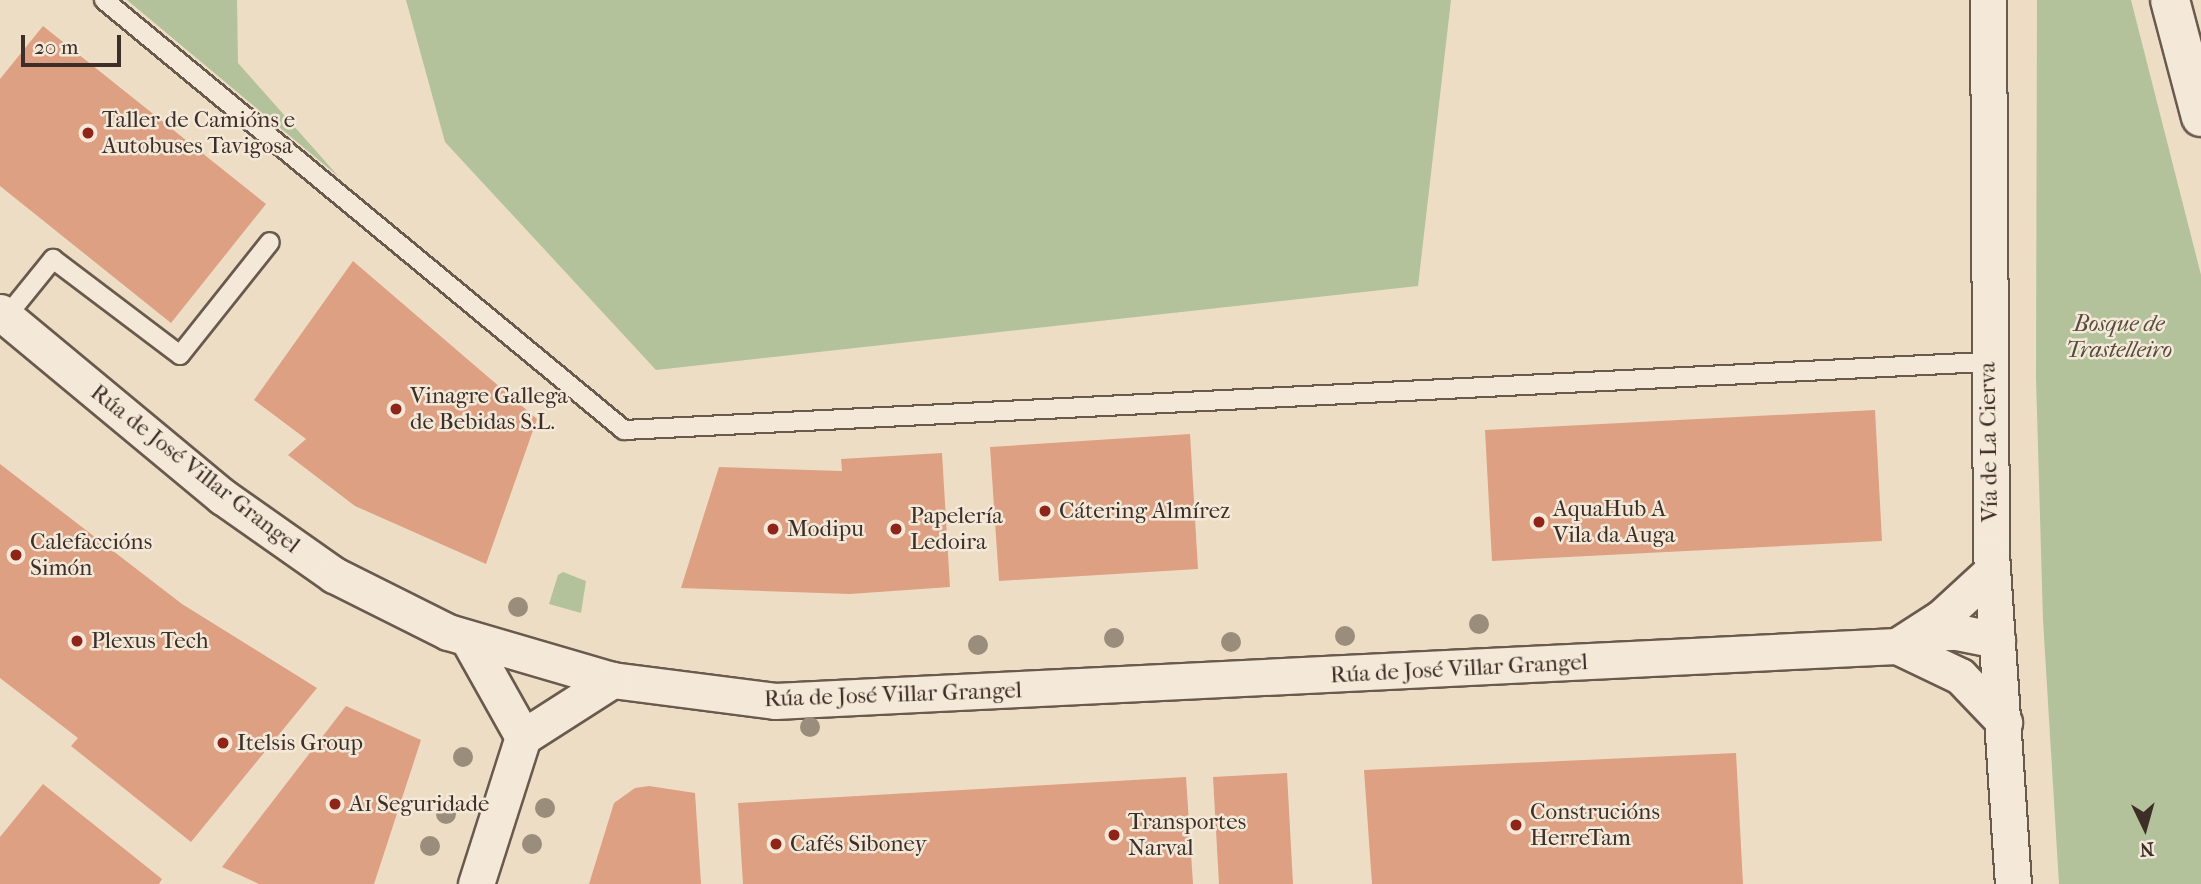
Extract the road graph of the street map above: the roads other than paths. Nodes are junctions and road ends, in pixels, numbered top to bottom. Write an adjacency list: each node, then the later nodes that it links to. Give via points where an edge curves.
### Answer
1 (104, 0): 7 (lane, via 624,430)
2 (1988, 0): 7 (street, Vía de La Cierva)
3 (2170, 0): 4 (main road)
4 (2201, 117)
5 (270, 242): 6 (lane, via 180,355 53,259)
6 (3, 315): 9 (street, Rúa de José Villar Grangel, via 278,538 387,604)
7 (1987, 362): 8 (street, Vía de La Cierva)
8 (1992, 571): 10 (street, Vía de La Cierva); 11 (street)
9 (468, 639): 12 (street, Rúa de José Villar Grangel); 15 (street)
10 (1997, 640): 11 (street, Rúa de José Villar Grangel, via 1957,632); 14 (street, Vía de La Cierva)
11 (1912, 644): 13 (street, Rúa de José Villar Grangel, via 775,701); 14 (street, via 1960,676)
12 (546, 664): 13 (street, Rúa de José Villar Grangel); 15 (street)
13 (612, 680): 15 (street)
14 (2004, 722): 17 (street, Vía de La Cierva)
15 (527, 726): 16 (street)
16 (476, 884)
17 (2013, 884)

